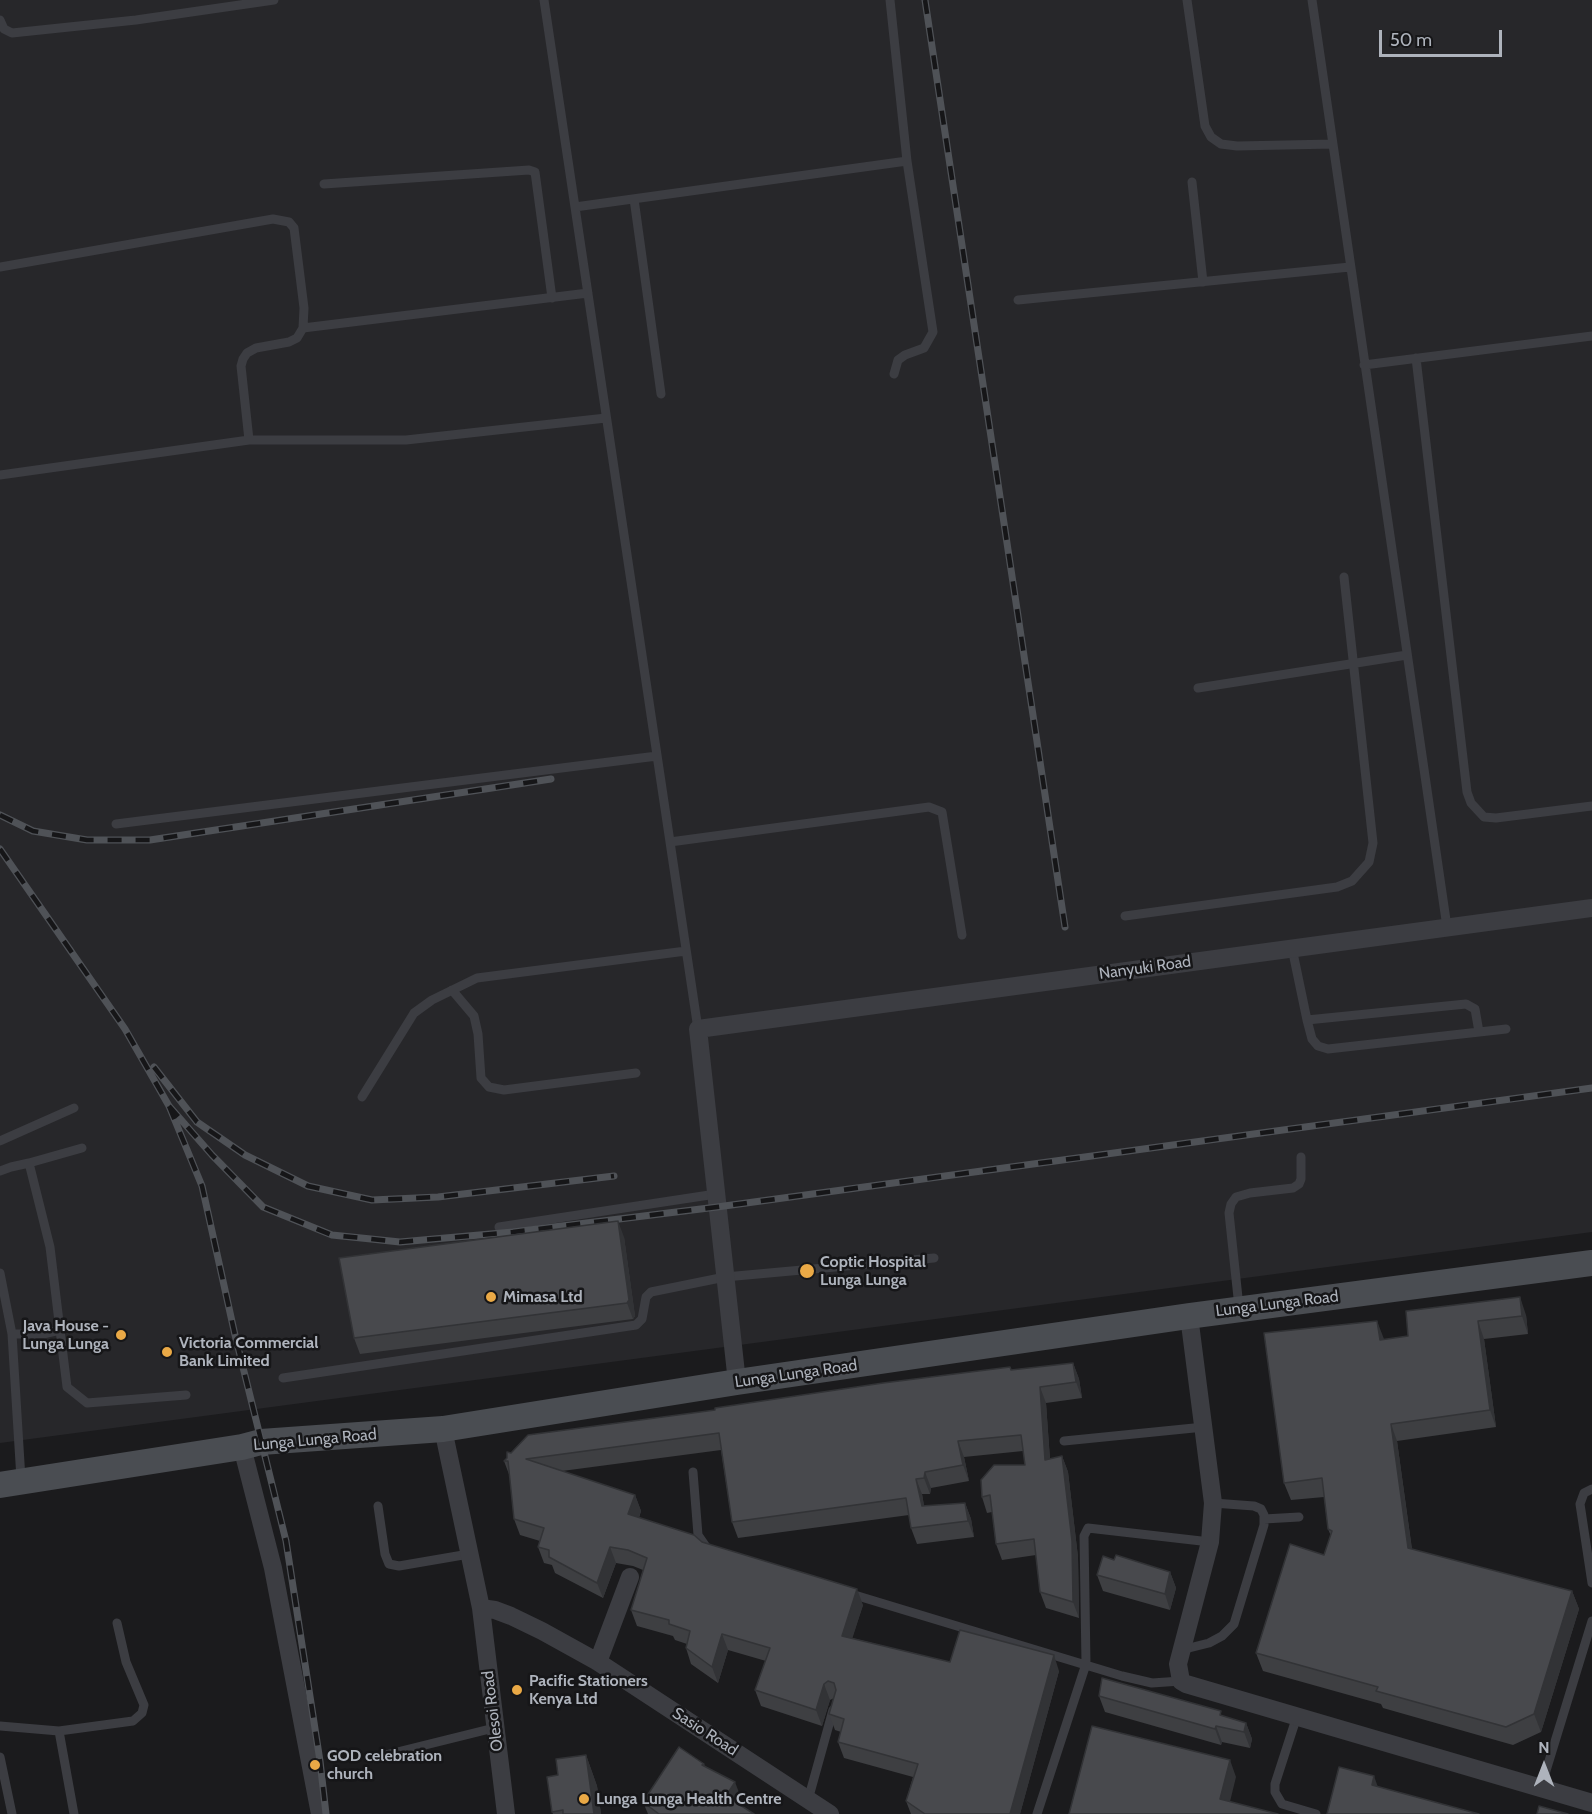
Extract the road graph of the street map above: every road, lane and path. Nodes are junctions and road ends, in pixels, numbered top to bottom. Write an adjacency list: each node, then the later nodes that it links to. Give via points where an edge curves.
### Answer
1 (274, 0): 6 (lane, via 12,33 4,29)
2 (544, 0): 12 (lane)
3 (890, 0): 8 (lane)
4 (1188, 0): 7 (lane, via 1205,126 1211,137 1221,144 1237,146)
5 (1312, 0): 7 (lane)
6 (0, 20)
7 (1333, 144): 14 (lane)
8 (907, 161): 11 (lane); 23 (lane, via 933,332 924,348 898,360)
9 (1192, 182): 15 (lane)
10 (324, 184): 17 (lane, via 535,172)
11 (634, 199): 12 (lane); 24 (lane)
12 (575, 207): 16 (lane)
13 (0, 267): 19 (lane, via 273,219 289,222 294,228)
14 (1350, 267): 15 (lane); 22 (lane)
15 (1203, 282): 18 (lane)
16 (588, 293): 17 (lane); 25 (lane)
17 (552, 298): 19 (lane)
18 (1018, 300)
19 (303, 328): 26 (lane, via 297,338 256,348 243,359 240,366)
20 (1592, 336): 21 (lane)
21 (1416, 358): 22 (lane); 33 (lane, via 1471,803 1484,817 1496,818)
22 (1364, 365): 29 (lane)
23 (894, 374)
24 (661, 394)
25 (606, 418): 26 (lane, via 406,440); 32 (lane)
26 (249, 440): 27 (lane)
27 (0, 475)
28 (1344, 577): 30 (lane)
29 (1407, 655): 30 (lane); 38 (lane)
30 (1353, 663): 31 (lane); 37 (lane, via 1373,843 1369,862 1352,881 1337,887)
31 (1198, 688)
32 (657, 756): 34 (lane); 35 (lane)
33 (1592, 806)
34 (116, 824)
35 (670, 842): 39 (lane, via 929,807 942,812); 41 (lane)
36 (1592, 908): 38 (street, Nanyuki Road)
37 (1125, 916)
38 (1447, 927): 40 (street, Nanyuki Road)
39 (962, 934)
40 (1292, 948): 43 (lane); 44 (street, Nanyuki Road)
41 (686, 951): 42 (lane, via 477,978); 44 (lane)
42 (452, 990): 47 (lane, via 474,1016 481,1078 489,1086 504,1089); 48 (lane, via 414,1013)
43 (1307, 1020): 46 (lane, via 1312,1039 1328,1049); 46 (lane, via 1466,1004 1475,1010)
44 (698, 1029): 55 (street)
45 (1506, 1029): 46 (lane)
46 (1479, 1032)
47 (636, 1073)
48 (362, 1097)
49 (74, 1108): 50 (lane)
50 (0, 1141)
51 (82, 1148): 53 (lane)
52 (1301, 1157): 61 (lane, via 1299,1184 1236,1197 1231,1204)
53 (30, 1163): 54 (lane); 63 (lane, via 50,1247)
54 (0, 1171)
55 (716, 1194): 56 (lane); 60 (street)
56 (499, 1227)
57 (934, 1258): 60 (lane)
58 (1592, 1263): 61 (main road, Lunga Lunga Road)
59 (0, 1273): 64 (lane)
60 (725, 1277): 65 (lane, via 651,1292 636,1325); 66 (street)
61 (1239, 1309): 62 (main road, Lunga Lunga Road)
62 (1189, 1316): 66 (main road, Lunga Lunga Road); 68 (street)
63 (60, 1330): 64 (lane); 67 (lane, via 67,1387 87,1403)
64 (12, 1334): 73 (lane)
65 (283, 1378)
66 (737, 1382): 69 (main road, Lunga Lunga Road)
67 (186, 1395)
68 (1204, 1427): 70 (lane); 75 (street)
69 (443, 1429): 71 (main road, Lunga Lunga Road, via 261,1442); 80 (street, Olesoi Road)
70 (1064, 1441)
71 (242, 1447): 73 (main road, Lunga Lunga Road); 104 (street, via 273,1568)
72 (693, 1472): 81 (lane, via 698,1535 710,1551)
73 (10, 1483)
74 (1592, 1489): 83 (lane, via 1584,1492 1580,1504)
75 (1213, 1503): 78 (lane, via 1254,1506 1261,1509); 79 (street)
76 (378, 1506): 80 (lane, via 389,1564 399,1566)
77 (1299, 1517): 78 (lane)
78 (1264, 1519): 88 (lane, via 1234,1624 1209,1643)
79 (1210, 1542): 88 (street); 90 (lane, via 1088,1528 1084,1536)
80 (469, 1554): 85 (street, Olesoi Road)
81 (721, 1554)
82 (630, 1577): 89 (street)
83 (1592, 1583)
84 (835, 1589): 90 (lane)
85 (482, 1608): 89 (street, Sasio Road, via 511,1616); 95 (street, Olesoi Road)
86 (1592, 1621): 99 (lane)
87 (117, 1623): 96 (lane, via 126,1662 144,1705 142,1713 133,1721)
88 (1181, 1650): 91 (street)
89 (598, 1662): 100 (street, Sasio Road)
90 (1086, 1664): 91 (lane, via 1152,1683); 107 (lane)
91 (1181, 1681): 93 (street)
92 (835, 1704): 100 (lane)
93 (1297, 1716): 99 (street); 108 (lane, via 1275,1792 1282,1804)
94 (0, 1726): 96 (lane)
95 (494, 1728): 98 (lane); 105 (street, Olesoi Road)
96 (59, 1731): 103 (lane)
97 (0, 1757): 102 (lane)
98 (373, 1758)
99 (1541, 1788): 101 (street)
100 (808, 1800): 106 (street, Sasio Road)
101 (1592, 1803)
102 (12, 1814)
103 (74, 1814)
104 (320, 1814)
105 (506, 1814)
106 (830, 1814)
107 (1037, 1814)
108 (1316, 1814)

